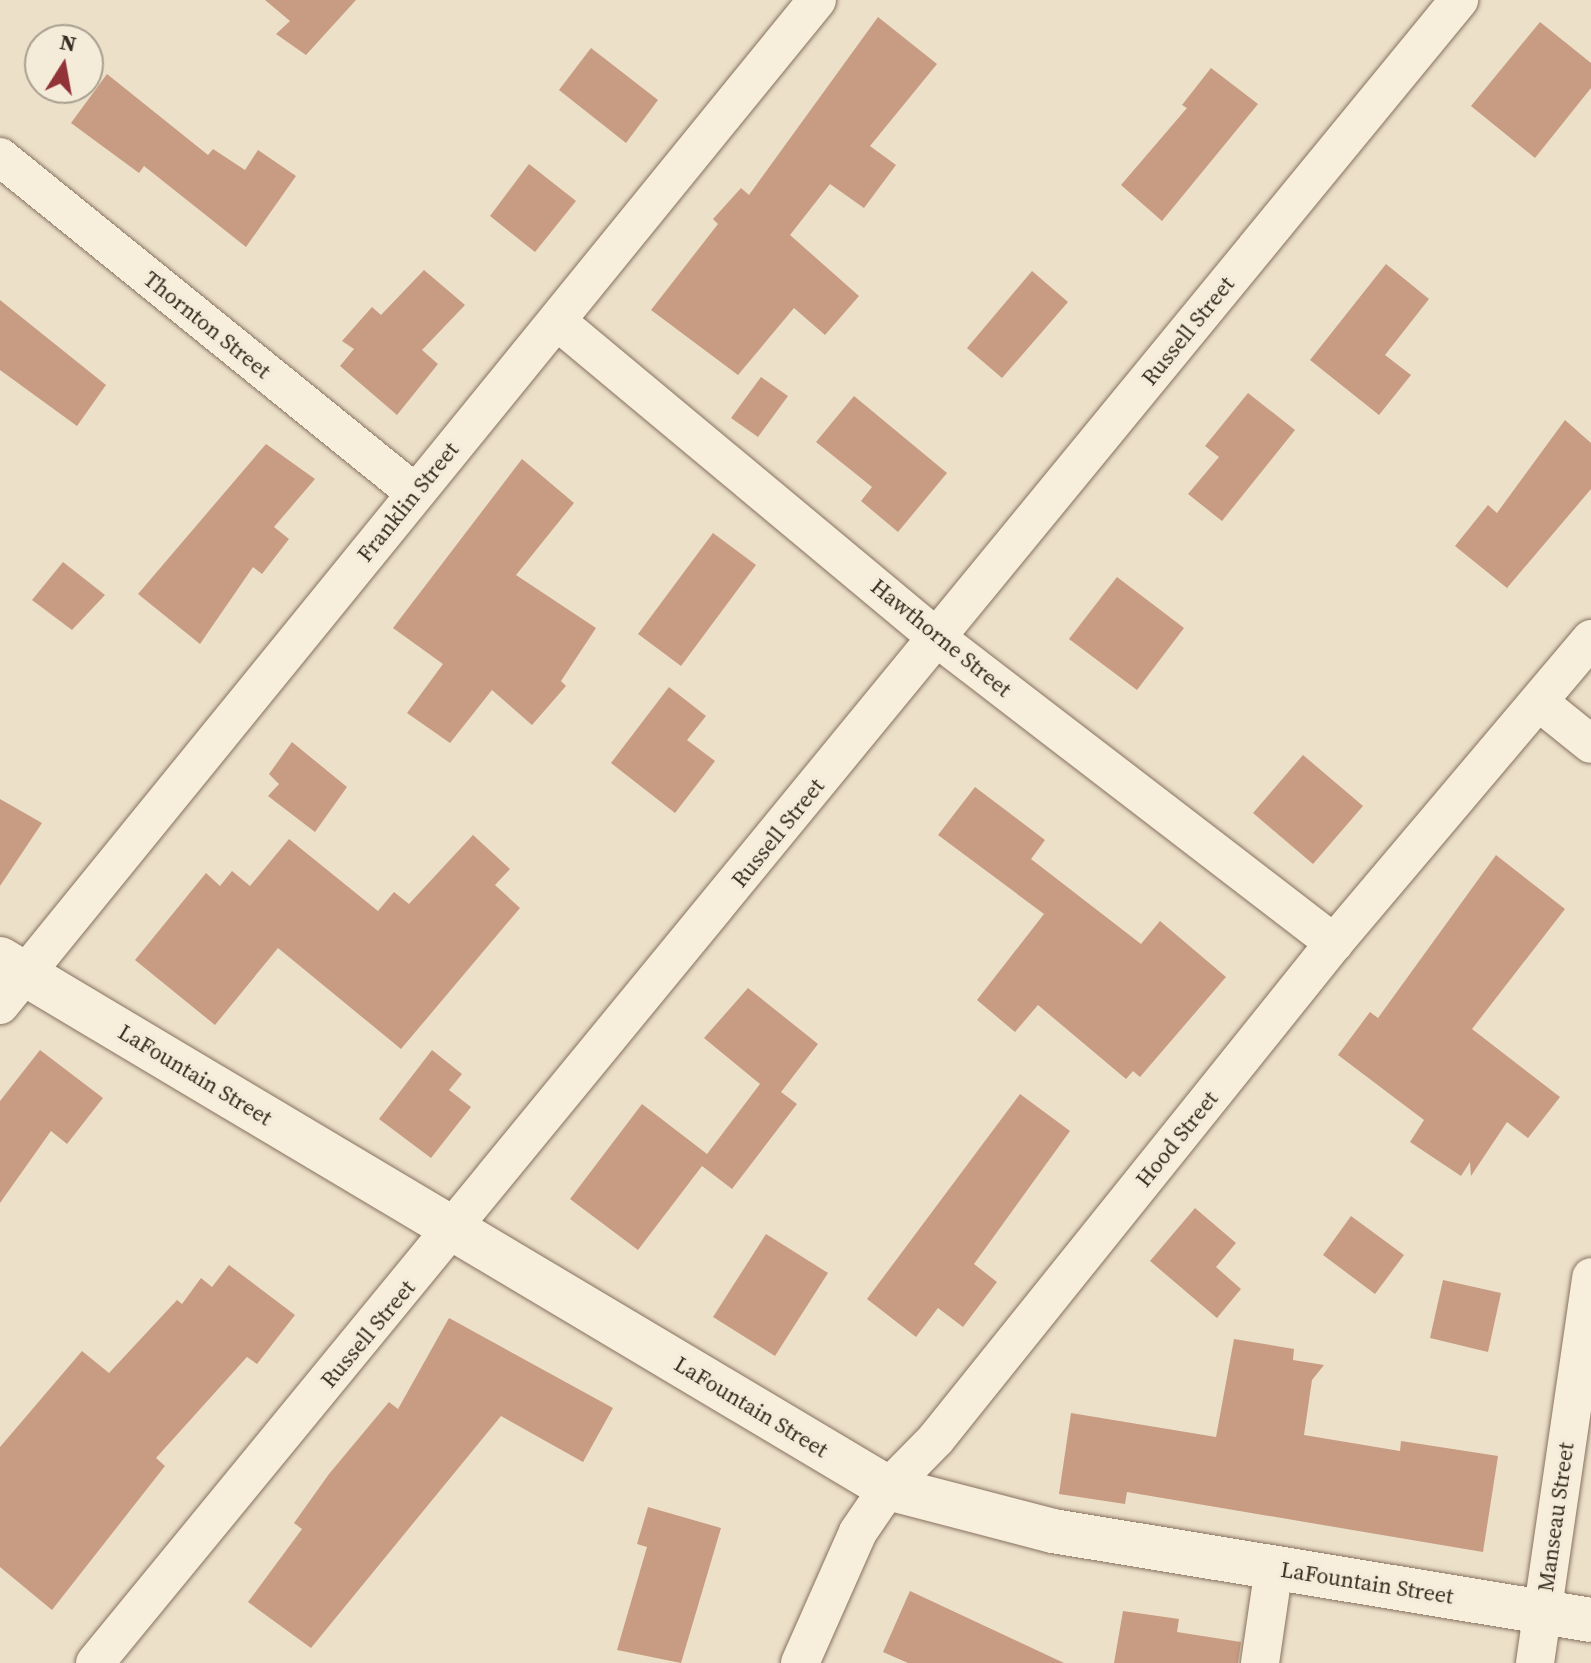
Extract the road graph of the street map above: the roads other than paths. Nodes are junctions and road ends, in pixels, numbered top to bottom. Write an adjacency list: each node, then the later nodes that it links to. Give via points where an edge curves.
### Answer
1 (817, 0): 4 (street, Franklin Street)
2 (1459, 0): 6 (street, Russell Street)
3 (0, 157): 5 (street, Thornton Street)
4 (558, 322): 5 (street, Franklin Street); 6 (street, Hawthorne Street)
5 (414, 492): 11 (street, Franklin Street)
6 (937, 638): 10 (street, Hawthorne Street); 12 (street, Russell Street)
7 (1591, 639): 8 (street, Hood Street)
8 (1540, 703): 9 (street); 10 (street, Hood Street)
9 (1591, 744)
10 (1334, 943): 14 (street, Hood Street, via 936,1439)
11 (9, 979): 12 (street, LaFountain Street)
12 (453, 1230): 14 (street, LaFountain Street); 18 (street, Russell Street)
13 (1591, 1277): 16 (street, Manseau Street)
14 (888, 1488): 15 (street, LaFountain Street, via 1053,1531); 19 (street, Hood Street, via 858,1532)
15 (1274, 1567): 16 (street, LaFountain Street); 20 (street)
16 (1542, 1612): 17 (street, LaFountain Street); 21 (street, Manseau Street)
17 (1591, 1620)
18 (95, 1663)
19 (800, 1663)
20 (1260, 1663)
21 (1535, 1663)

